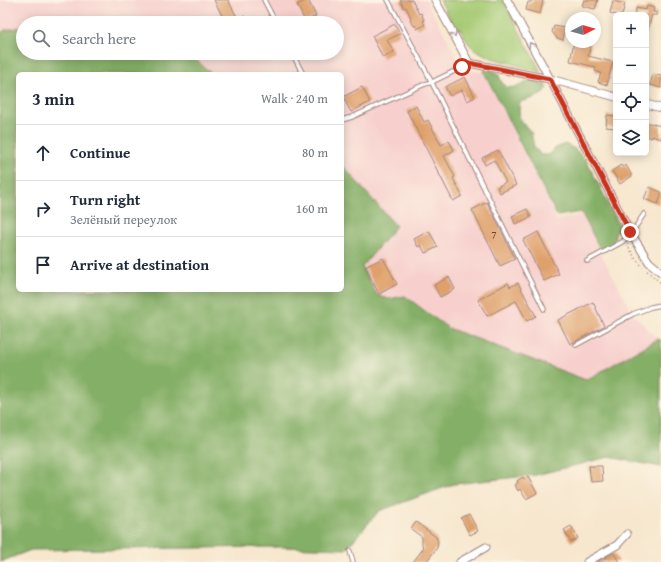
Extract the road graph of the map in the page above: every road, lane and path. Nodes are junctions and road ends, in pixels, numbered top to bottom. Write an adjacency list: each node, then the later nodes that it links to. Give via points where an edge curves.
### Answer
1 (264, 0): 5 (lane)
2 (388, 0): 10 (lane)
3 (435, 0): 7 (street, one-way to 7)
4 (507, 0): 9 (street, one-way to 4)
5 (272, 16)
6 (296, 60): 8 (lane)
7 (469, 63): 9 (street); 10 (lane)
8 (302, 72)
9 (550, 79): 11 (street); 16 (street)
10 (432, 82): 14 (lane); 20 (lane)
11 (613, 96)
12 (649, 105): 13 (street)
13 (661, 108)
14 (344, 119)
15 (644, 214): 16 (lane)
16 (631, 234): 17 (lane, via 622,242); 18 (street, via 649,262)
17 (587, 261)
18 (661, 272)
19 (661, 305): 21 (lane, via 633,314)
20 (544, 309)
21 (576, 345)
22 (626, 534): 27 (street, via 617,545)
23 (486, 547): 26 (street)
24 (350, 551): 25 (lane)
25 (353, 562)
26 (460, 562)
27 (586, 562)

